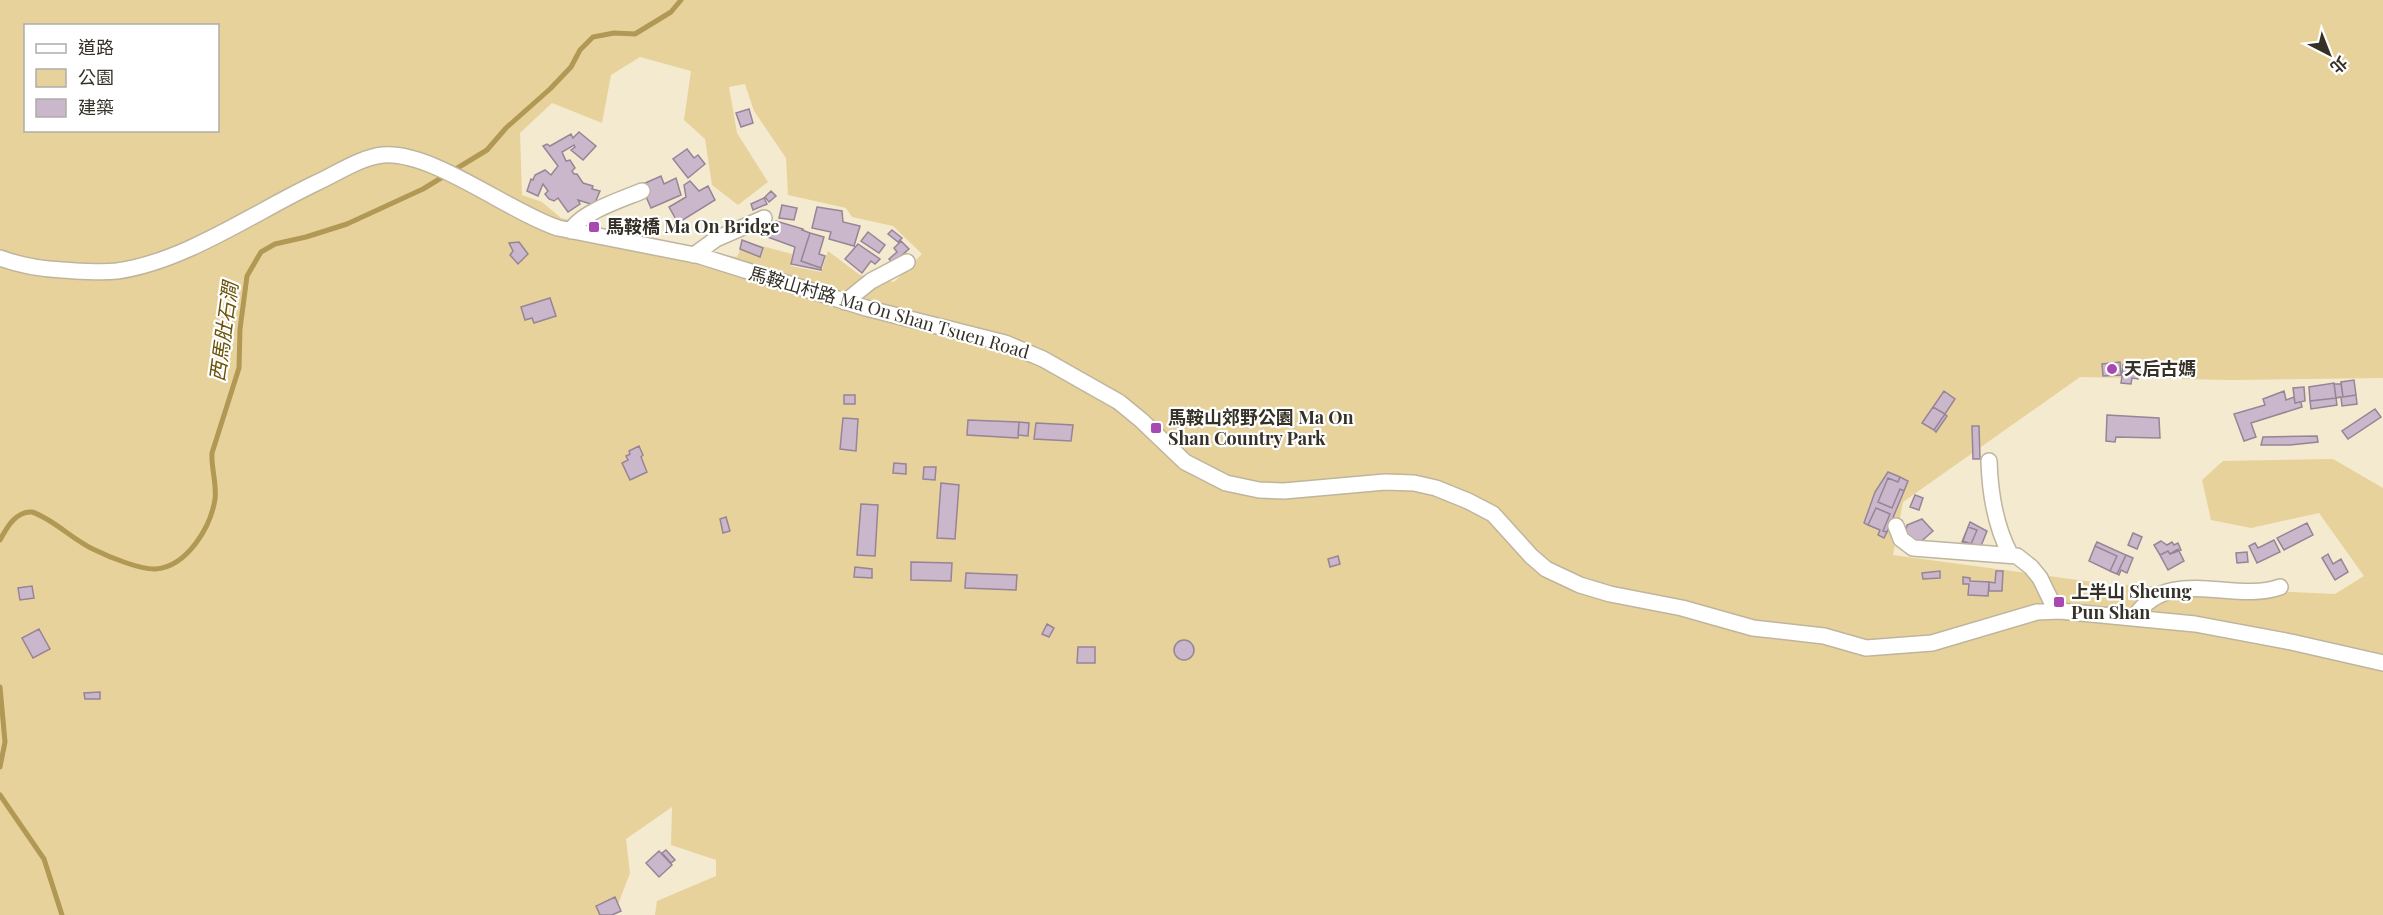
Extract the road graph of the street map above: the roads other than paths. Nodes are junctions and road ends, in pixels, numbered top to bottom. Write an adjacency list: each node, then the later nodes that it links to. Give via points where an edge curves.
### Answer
1 (642, 191): 3 (street, via 600,209)
2 (764, 218): 4 (street, via 716,239)
3 (571, 231): 4 (street, 馬鞍山村路 Ma On Shan Tsuen Road); 5 (street, 馬鞍山村路 Ma On Shan Tsuen Road, via 538,222 421,162 384,155 306,188 157,261 117,271 88,272 49,269)
4 (693, 255): 7 (street, 馬鞍山村路 Ma On Shan Tsuen Road)
5 (0, 258)
6 (907, 262): 7 (street, via 871,281)
7 (845, 302): 12 (street, 馬鞍山村路 Ma On Shan Tsuen Road, via 1005,343 1043,359 1119,402 1185,462 1226,483 1258,490 1292,491 1404,482 1446,492 1493,514 1546,569 1610,594 1682,608 1753,628 1824,636 1866,648 1932,643 2037,612)
8 (1989, 461): 10 (street, via 1996,522)
9 (1896, 526): 10 (street, via 1901,539 1913,548)
10 (2010, 555): 12 (street, via 2022,558 2031,567)
11 (2280, 587): 13 (street, via 2266,591 2181,589 2145,602)
12 (2056, 611): 13 (street, 馬鞍山村路 Ma On Shan Tsuen Road)
13 (2134, 618): 14 (street, 馬鞍山村路 Ma On Shan Tsuen Road, via 2195,624)
14 (2383, 663)

